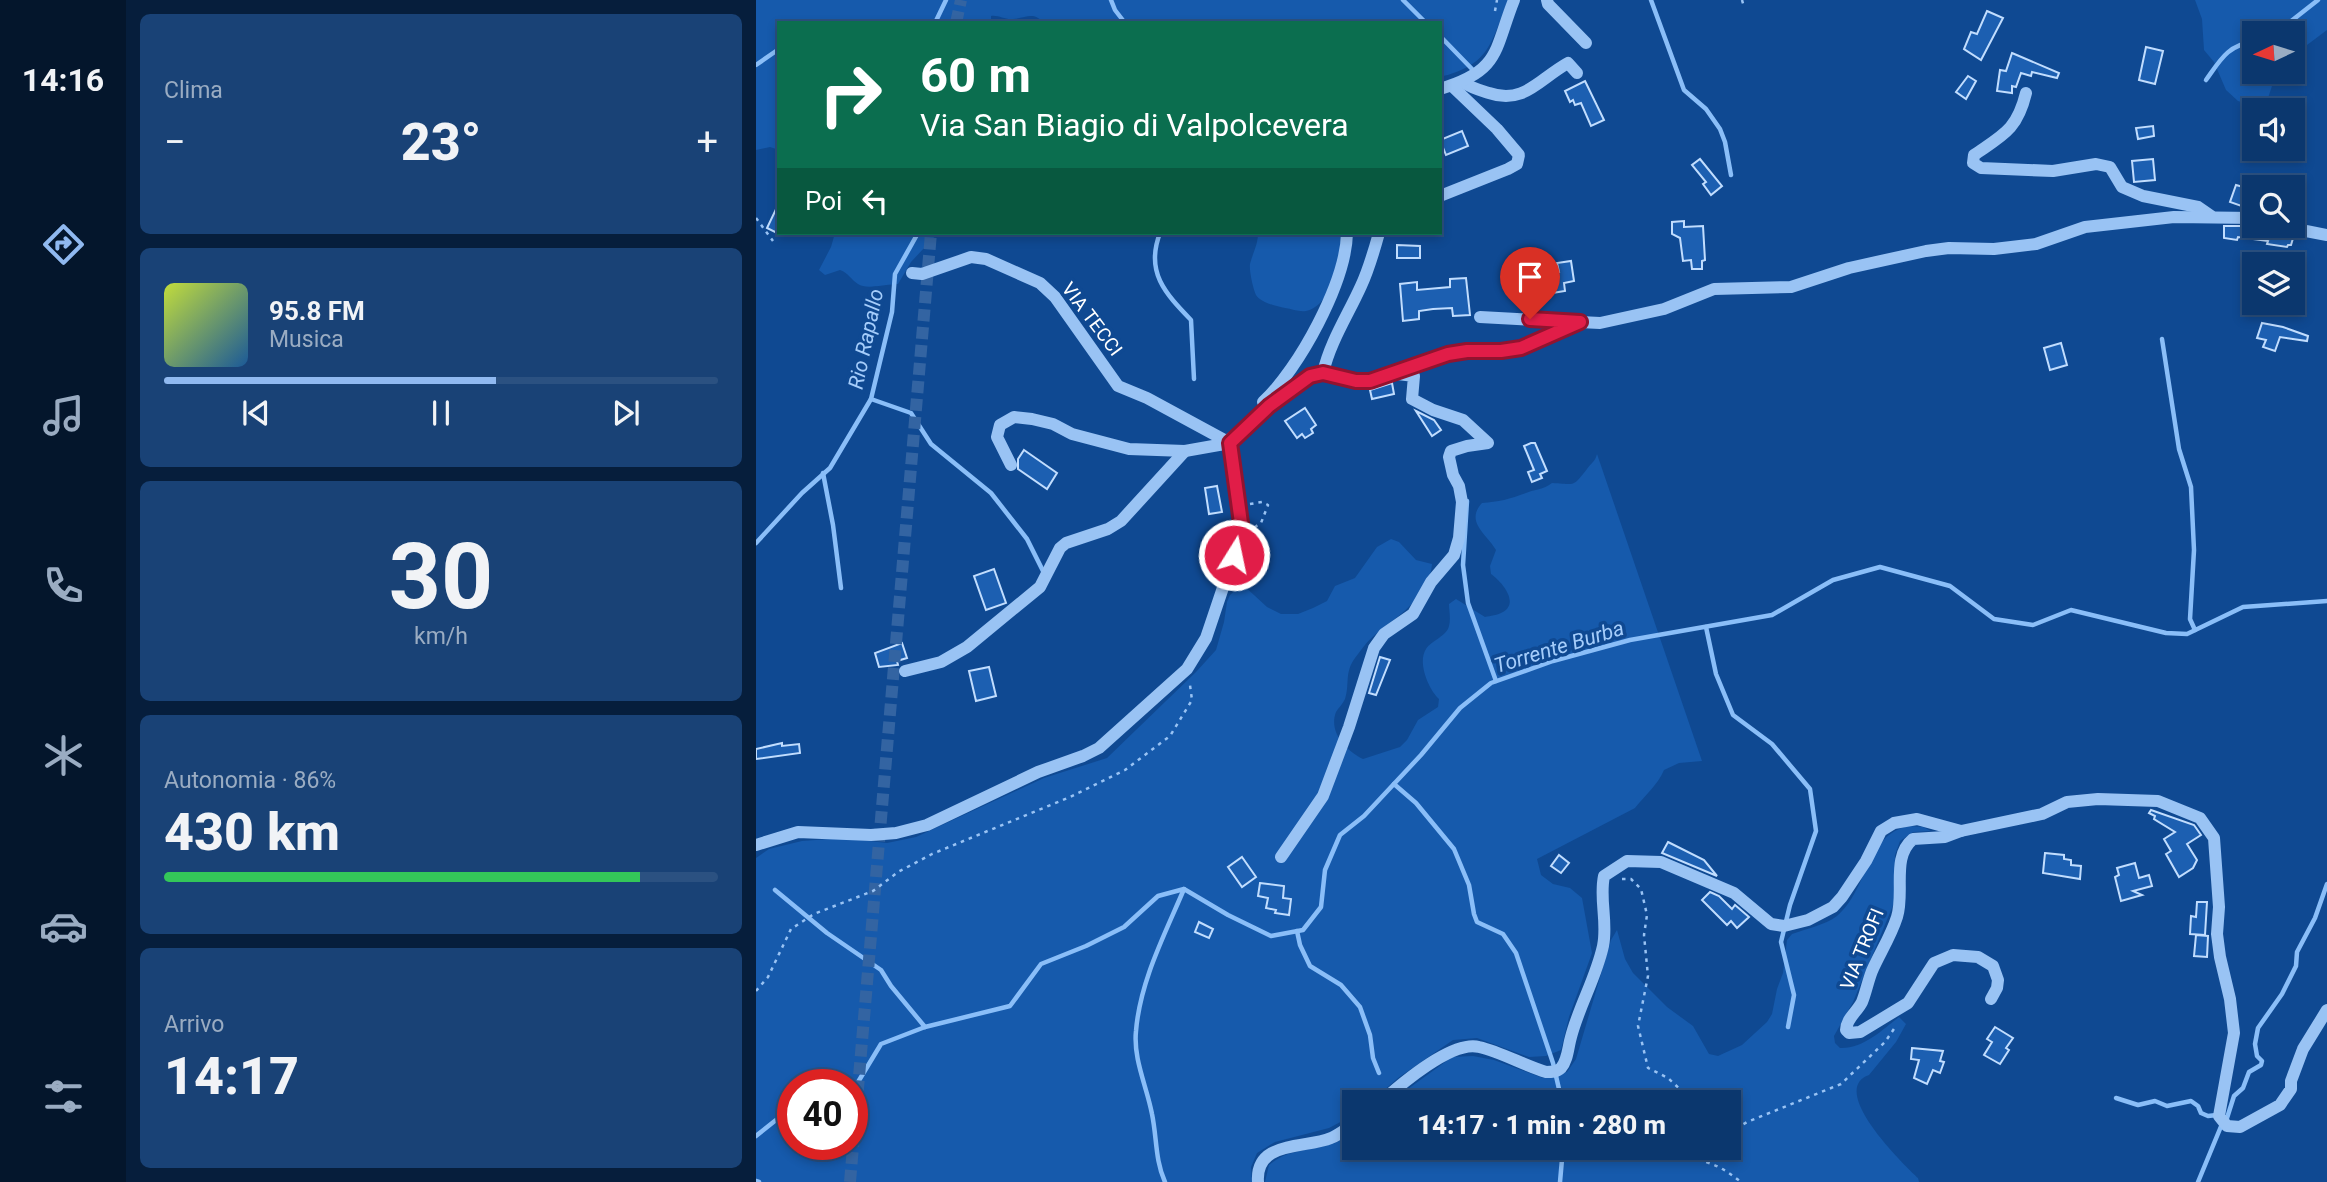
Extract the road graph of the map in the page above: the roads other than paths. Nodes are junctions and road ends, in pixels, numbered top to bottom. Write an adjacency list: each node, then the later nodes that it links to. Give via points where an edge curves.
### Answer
1 (1514, 0): 5 (street, via 1492,59)
2 (1547, 0): 3 (street)
3 (1586, 43)
4 (1577, 73): 5 (street, via 1568,63 1525,93 1507,98)
5 (1452, 86): 7 (street, via 1519,155 1508,169)
6 (2026, 93): 8 (street, via 2021,114 2007,133 1974,155 1973,163 2053,171 2096,164 2110,167 2122,187 2197,207)
7 (1442, 196)
8 (2213, 217): 9 (street); 16 (street, via 2174,216 2085,227 2036,244 1994,250 1926,251 1791,287 1714,289 1664,309 1600,323)
9 (2242, 218)
10 (2305, 230): 13 (street)
11 (1347, 235): 19 (street, via 1340,273 1310,336 1284,380 1234,429)
12 (1378, 235): 17 (street)
13 (2327, 235)
14 (912, 273): 19 (street, VIA TECCI, via 922,274 971,257 1040,283 1055,297 1118,386)
15 (1480, 317): 16 (street)
16 (1580, 322): 18 (street, via 1521,348 1448,354)
17 (1323, 373): 18 (street, via 1356,381); 19 (street, via 1298,383)
18 (1391, 374): 25 (street, via 1412,374 1412,399 1463,420 1488,443 1451,451 1462,502 1454,555 1413,614 1384,634 1374,648 1323,796)
19 (1230, 443): 20 (street); 24 (street, via 1241,523 1206,638 1187,669 1099,748 927,825 871,835 798,832)
20 (1185, 451): 21 (street, via 1129,449 1072,434 1053,424 1014,417 998,431); 22 (street, via 1121,521 1060,548 1040,587 967,647 941,662)
21 (1011, 465)
22 (905, 671)
23 (1961, 831): 26 (street, VIA TROFI, via 1913,839 1907,845 1900,862 1897,918 1846,1030 1860,1032 1908,1003 1934,963 1953,955 1978,957 1993,966 1998,980); 27 (street, via 2042,814 2067,802 2098,799 2158,801 2200,818 2208,826 2214,838 2217,934 2234,1033 2219,1116 2227,1126 2240,1127 2280,1105 2291,1089 2303,1049); 28 (street, via 1917,818 1894,823 1881,831 1833,907 1784,926 1771,924 1734,893 1661,862 1627,861 1604,876 1603,945 1560,1068 1546,1072 1477,1046 1462,1046)
24 (756, 845)
25 (1281, 857)
26 (1991, 999)
27 (2327, 1010)
28 (1395, 1090)
29 (1342, 1131): 30 (street, via 1331,1138 1277,1149 1266,1157)
30 (1258, 1182)

